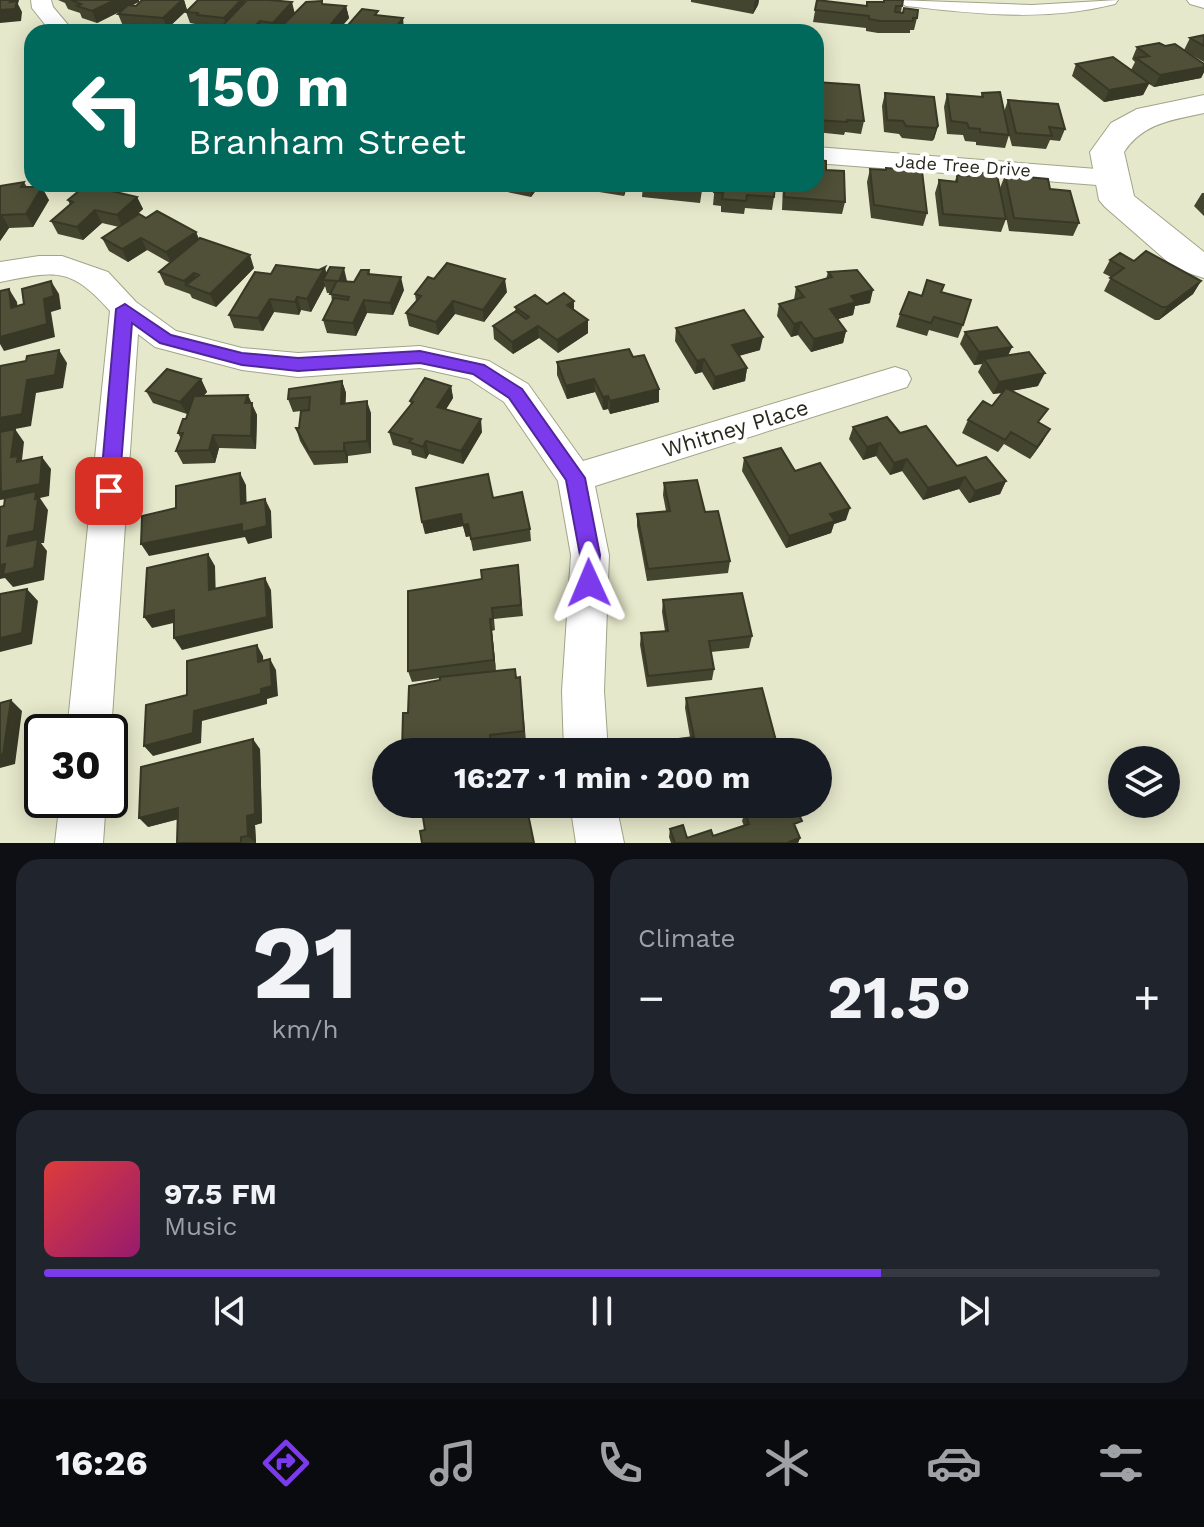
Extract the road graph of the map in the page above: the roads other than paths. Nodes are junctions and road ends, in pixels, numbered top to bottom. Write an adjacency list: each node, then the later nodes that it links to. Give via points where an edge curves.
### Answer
1 (41, 0): 6 (street)
2 (906, 0): 3 (street, via 1036,13)
3 (1108, 0)
4 (1197, 0): 5 (street)
5 (1204, 2)
6 (56, 24)
7 (1204, 104): 9 (street, via 1148,116 1122,130 1107,152)
8 (824, 156): 9 (street, Jade Tree Drive)
9 (1110, 178): 10 (street, via 1117,200 1189,260)
10 (1204, 266)
11 (0, 272): 12 (street, via 62,265 98,279)
12 (125, 309): 14 (street, via 166,339 242,359 298,365 420,357 478,369 516,393); 15 (street)
13 (895, 379): 14 (street, Whitney Place)
14 (575, 478): 16 (street, via 590,555)
15 (91, 714)
16 (585, 738)
17 (81, 818): 19 (street)
18 (596, 818): 20 (street)
19 (79, 843)
20 (600, 843)

